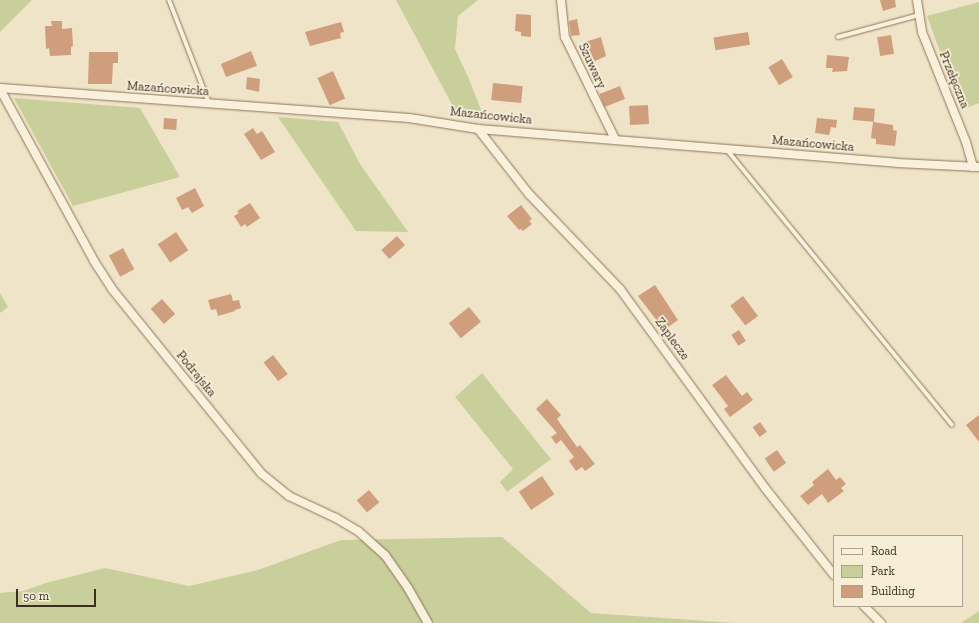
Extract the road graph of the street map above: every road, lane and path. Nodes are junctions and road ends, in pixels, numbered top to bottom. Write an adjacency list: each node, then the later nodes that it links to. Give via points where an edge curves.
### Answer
1 (169, 0): 7 (lane)
2 (560, 0): 9 (street, Szuwary, via 565,37)
3 (917, 0): 4 (street, Przełęczna)
4 (919, 15): 5 (lane); 11 (street, Przełęczna, via 922,32)
5 (838, 37)
6 (0, 89): 7 (street, Mazańcowicka); 15 (street, Podrajska, via 94,261 112,289 262,474 289,496 358,531 385,556 408,588)
7 (209, 104): 8 (street, Mazańcowicka, via 409,118)
8 (478, 129): 9 (street, Mazańcowicka); 13 (street, Zaplecze, via 529,194 620,289 765,488)
9 (614, 139): 10 (street, Mazańcowicka)
10 (725, 148): 11 (street, Mazańcowicka); 12 (lane)
11 (976, 167)
12 (952, 425)
13 (833, 573)
14 (865, 607): 16 (street)
15 (428, 623)
16 (881, 623)

